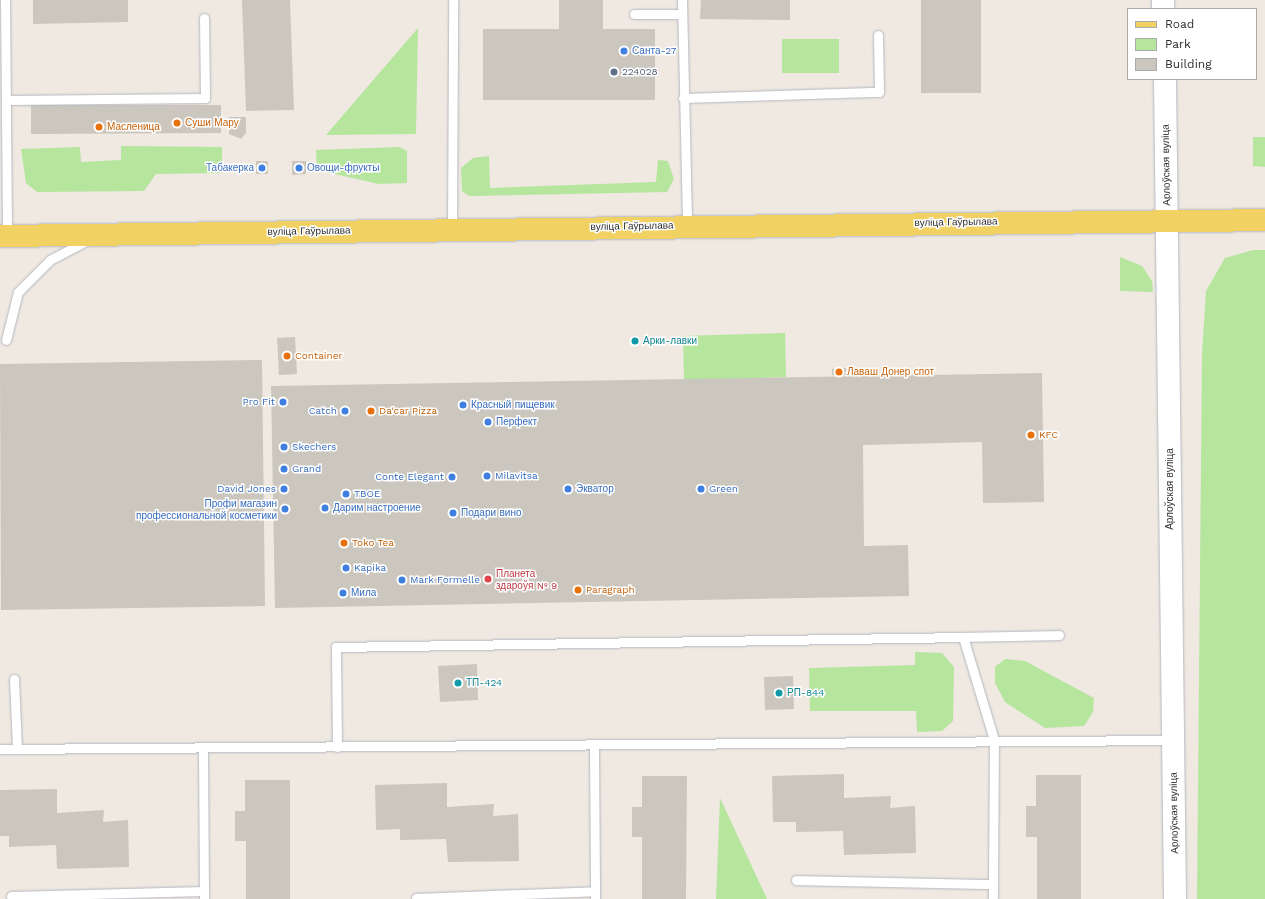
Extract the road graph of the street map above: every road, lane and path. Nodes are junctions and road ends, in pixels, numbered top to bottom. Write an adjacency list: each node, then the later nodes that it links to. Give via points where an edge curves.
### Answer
1 (5, 0): 10 (lane)
2 (453, 0): 15 (lane)
3 (682, 0): 5 (lane)
4 (634, 14): 5 (lane)
5 (682, 14): 9 (lane)
6 (204, 18): 10 (lane, via 205,98)
7 (878, 35): 9 (lane, via 879,92)
8 (1165, 80): 12 (street, Арлоўская вуліца)
9 (683, 98): 14 (lane)
10 (7, 100): 11 (lane)
11 (4, 176): 17 (lane)
12 (1167, 220): 13 (main road, вуліца Гаўрылава); 14 (main road, вуліца Гаўрылава); 23 (street, Арлоўская вуліца)
13 (1265, 220)
14 (687, 225): 15 (main road, вуліца Гаўрылава)
15 (452, 229): 16 (main road, вуліца Гаўрылава)
16 (99, 233): 17 (main road, вуліца Гаўрылава); 18 (lane, via 32,275 18,292)
17 (4, 236)
18 (6, 340)
19 (1059, 635): 20 (lane)
20 (963, 637): 22 (lane); 25 (lane, via 336,648)
21 (14, 679): 27 (lane)
22 (994, 740): 23 (lane); 24 (lane); 30 (lane)
23 (1172, 740): 36 (street, Арлоўская вуліца)
24 (594, 745): 25 (lane); 32 (lane)
25 (338, 747): 28 (lane)
26 (0, 749): 27 (lane)
27 (16, 749): 28 (lane)
28 (203, 750): 31 (lane)
29 (796, 880): 30 (lane)
30 (993, 884): 35 (lane)
31 (204, 895): 33 (lane)
32 (595, 895): 34 (lane)
33 (10, 896)
34 (416, 898)
35 (993, 899)
36 (1175, 899)

